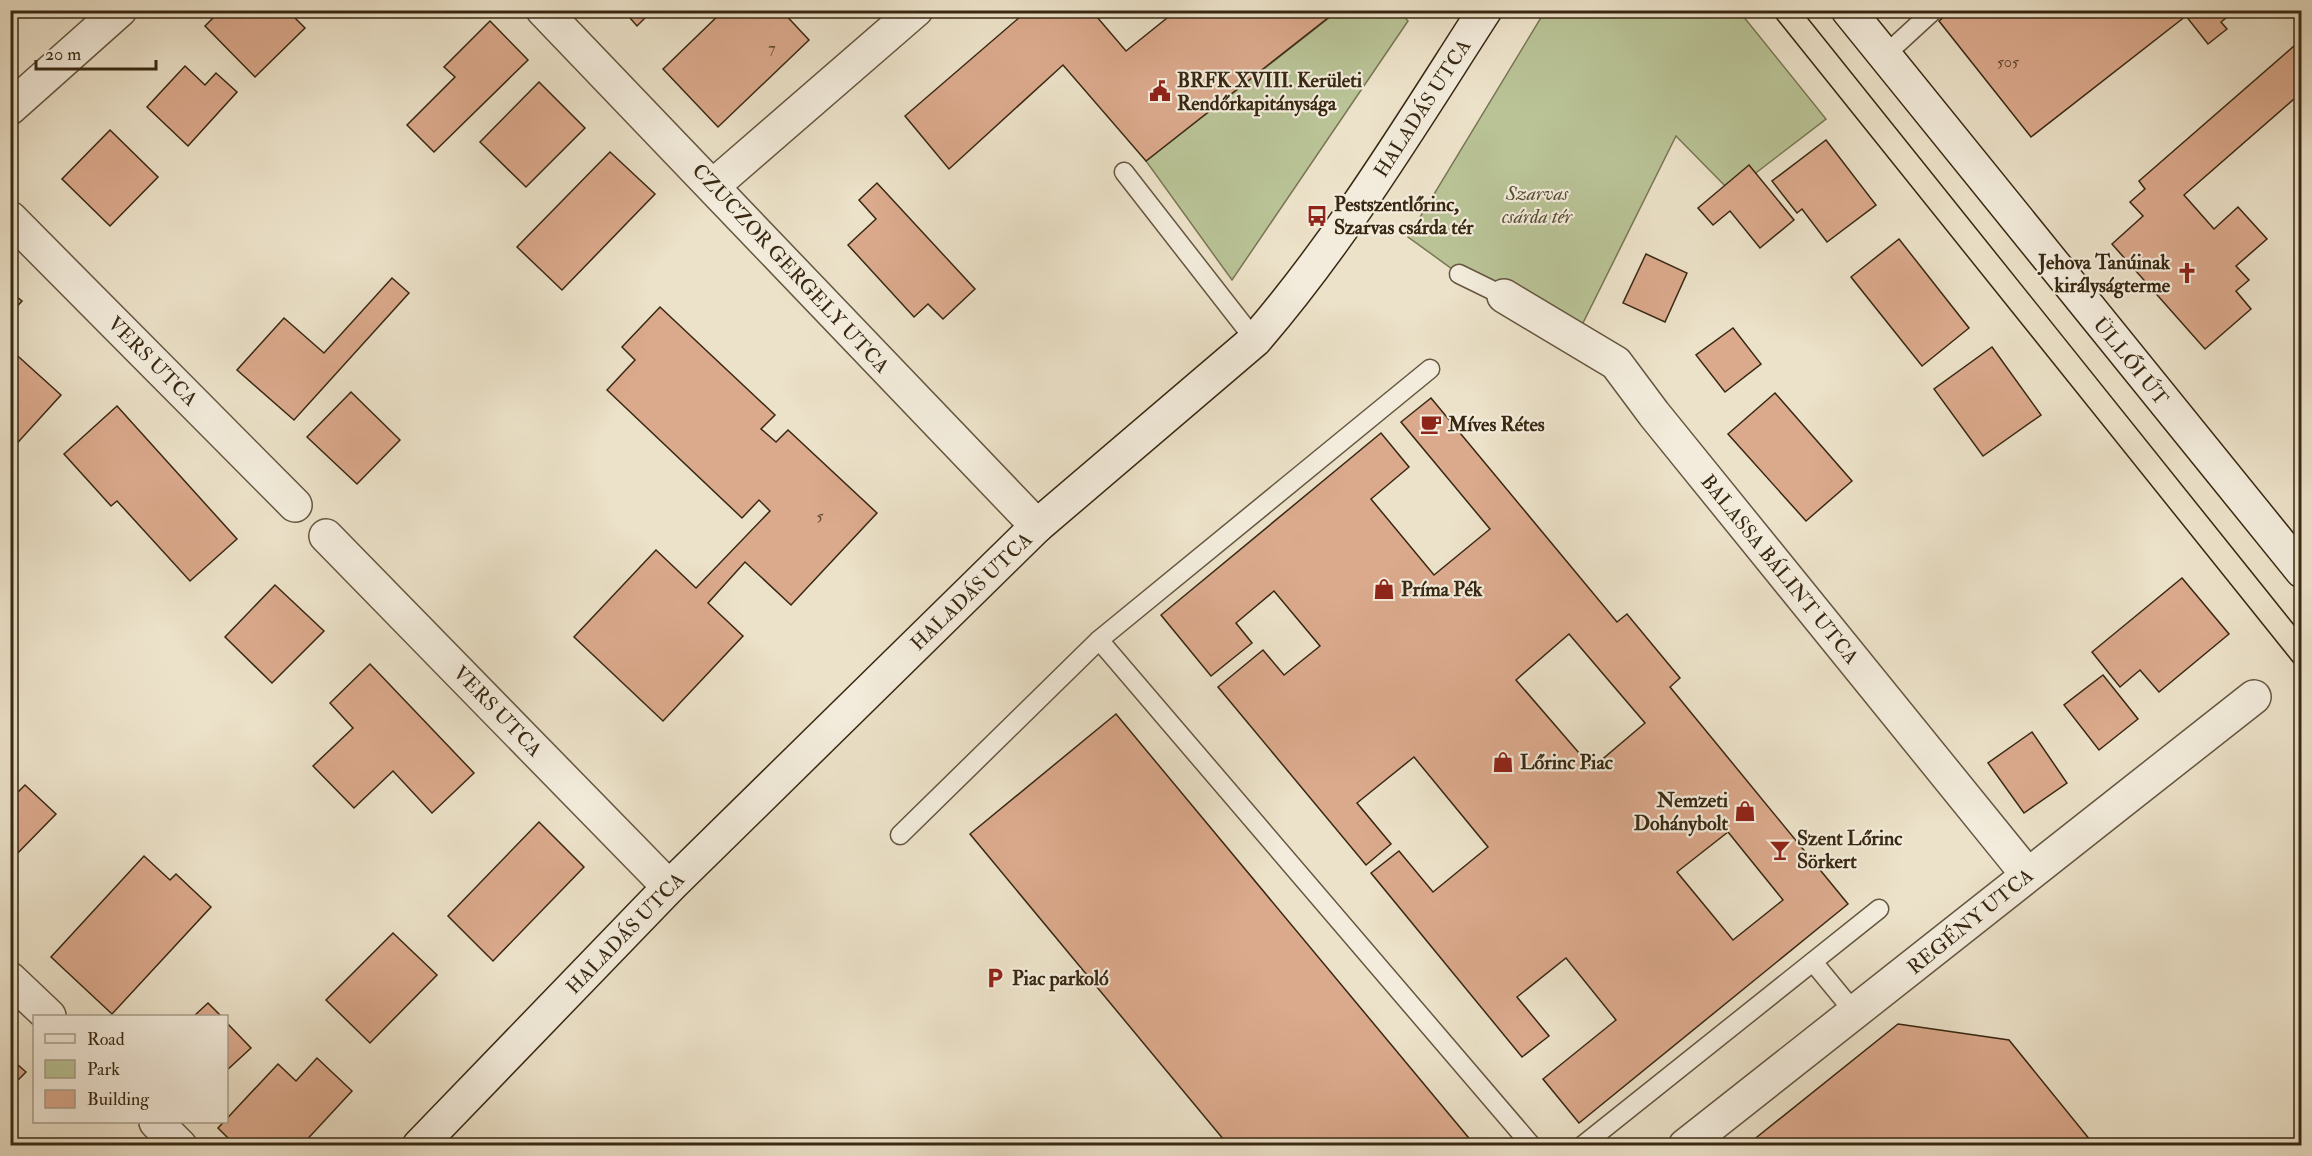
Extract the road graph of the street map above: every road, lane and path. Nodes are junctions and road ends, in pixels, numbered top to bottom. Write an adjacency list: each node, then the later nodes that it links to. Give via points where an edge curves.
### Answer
1 (120, 10): 8 (street)
2 (543, 10): 10 (street, CZUCZOR GERGELY UTCA)
3 (916, 10): 10 (street)
4 (1485, 10): 14 (street, HALADÁS UTCA, via 1364,199 1286,305)
5 (1848, 10): 7 (street, ÜLLŐI ÚT)
6 (1934, 10): 7 (lane)
7 (1884, 56): 19 (street, ÜLLŐI ÚT)
8 (10, 108)
9 (1124, 172): 14 (lane)
10 (714, 186): 17 (street, CZUCZOR GERGELY UTCA)
11 (10, 218): 16 (street, VERS UTCA)
12 (1459, 274): 13 (lane)
13 (1504, 296): 23 (street, BALASSA BÁLINT UTCA, via 1616,363)
14 (1255, 340): 17 (street, HALADÁS UTCA)
15 (1430, 369): 20 (lane)
16 (295, 505)
17 (1037, 526): 24 (street, HALADÁS UTCA)
18 (326, 536): 24 (street, VERS UTCA)
19 (2301, 571)
20 (1099, 640): 22 (lane); 33 (lane)
21 (2254, 697): 23 (street, REGÉNY UTCA)
22 (900, 835)
23 (2027, 874): 28 (street, REGÉNY UTCA)
24 (669, 887): 32 (street, HALADÁS UTCA)
25 (1879, 909): 26 (lane)
26 (1813, 962): 28 (lane); 34 (lane)
27 (10, 979): 29 (street)
28 (1855, 1013): 35 (street, REGÉNY UTCA)
29 (47, 1015)
30 (157, 1123): 31 (street)
31 (180, 1146)
32 (419, 1146)
33 (1532, 1146)
34 (1582, 1146)
35 (1685, 1146)

